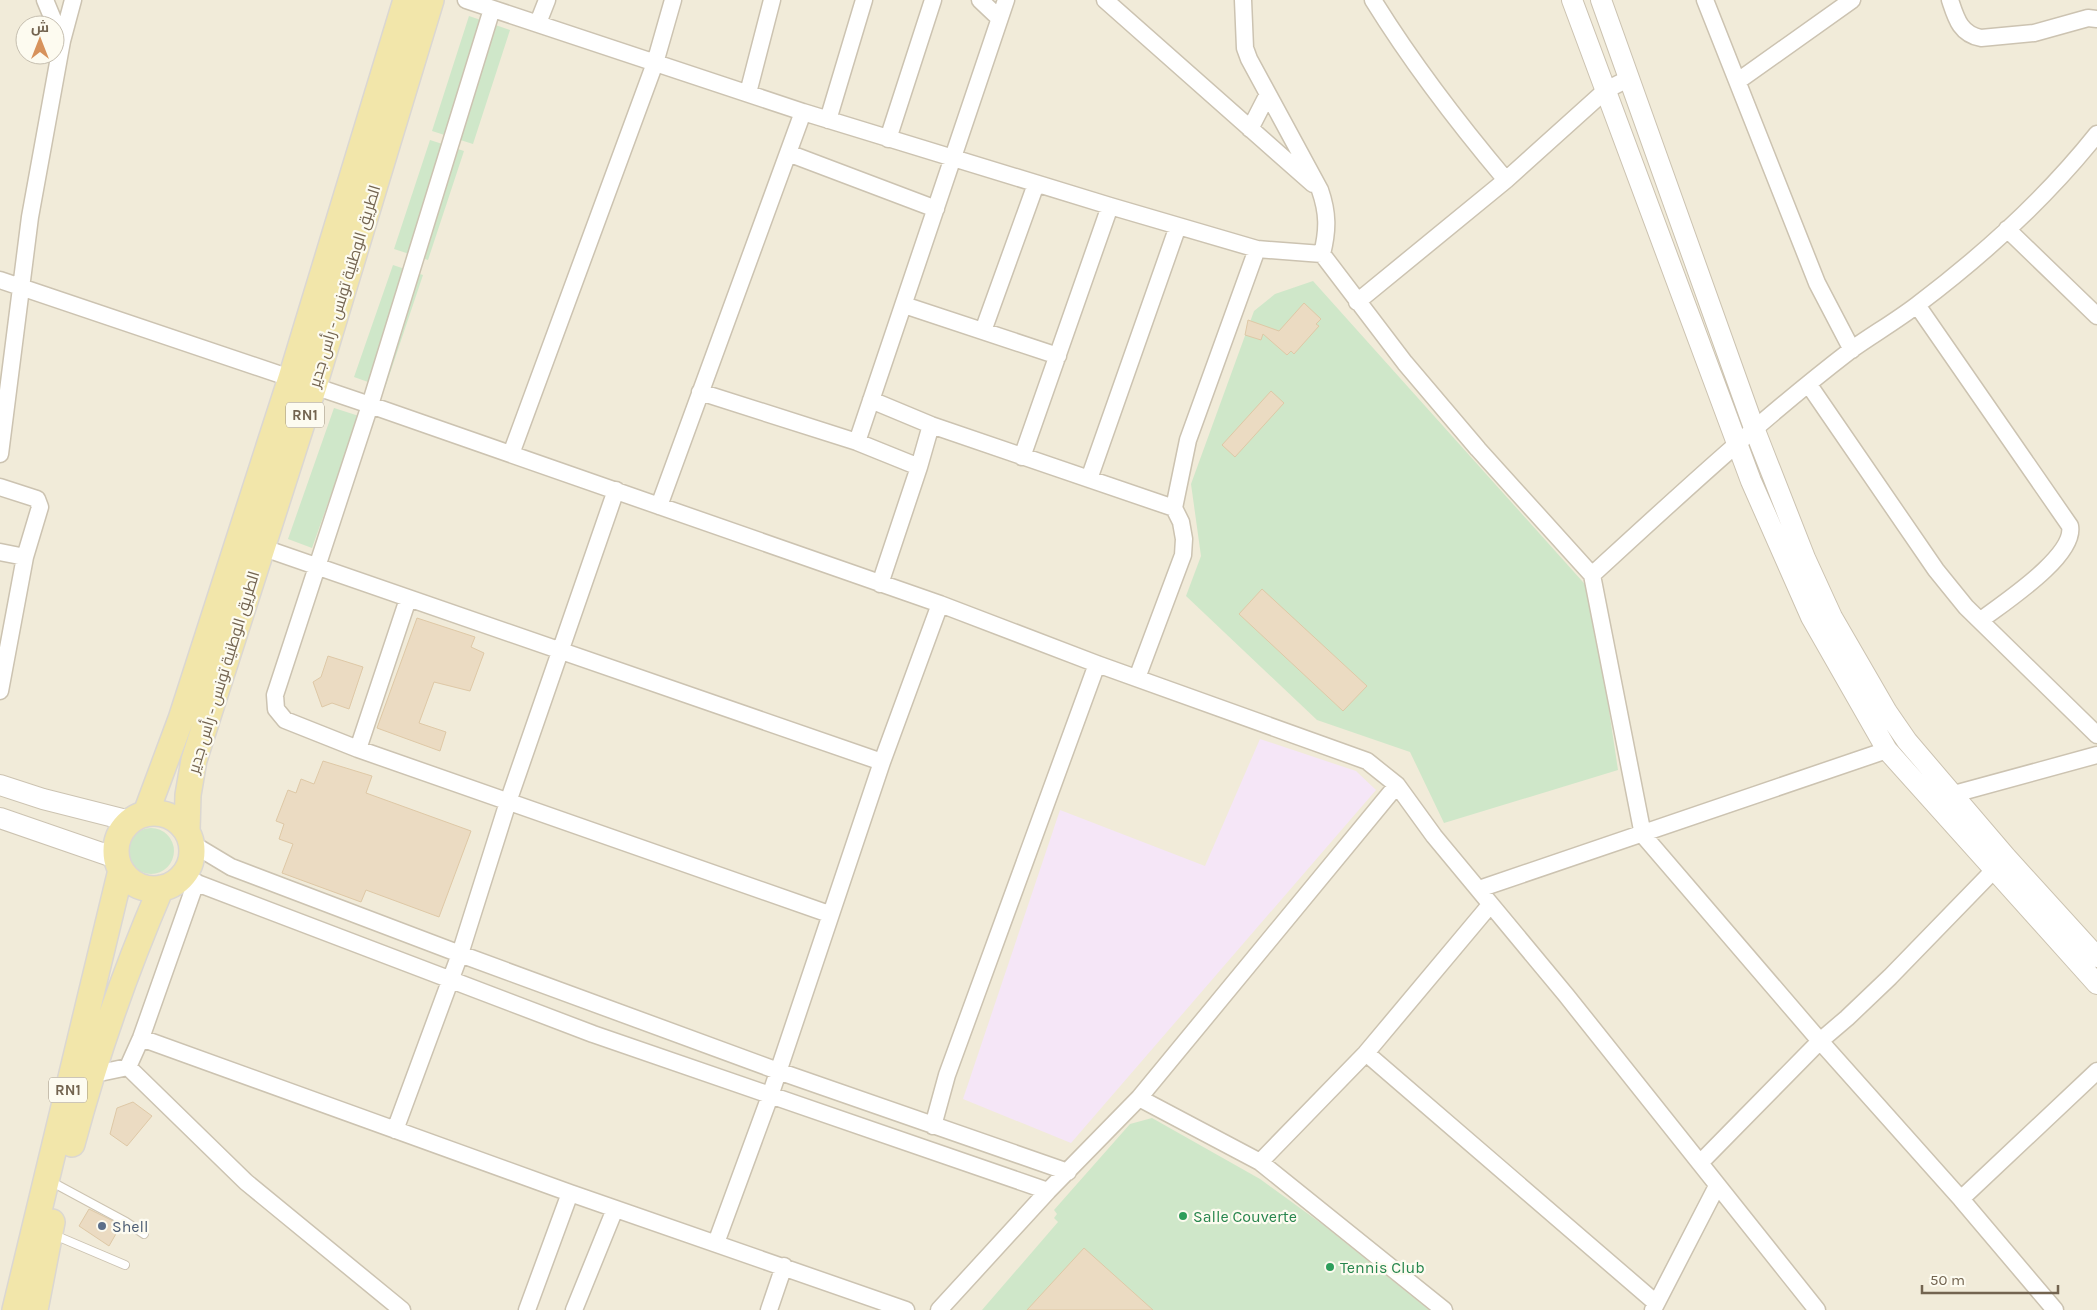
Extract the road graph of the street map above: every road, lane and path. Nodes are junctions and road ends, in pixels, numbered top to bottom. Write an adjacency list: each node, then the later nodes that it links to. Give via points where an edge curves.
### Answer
1 (45, 0): 23 (street)
2 (74, 0): 27 (street)
3 (406, 0): 60 (main road, الطريق الوطنية تونس - رأس جدير / RN1)
4 (431, 0): 60 (main road, الطريق الوطنية تونس - رأس جدير / RN1)
5 (466, 0): 22 (street)
6 (547, 0): 26 (street)
7 (673, 0): 28 (street)
8 (772, 0): 33 (street)
9 (864, 0): 36 (street)
10 (933, 0): 39 (street)
11 (980, 0): 24 (street)
12 (1006, 0): 24 (street)
13 (1105, 0): 21 (street)
14 (1242, 0): 34 (street, via 1245,48)
15 (1373, 0): 42 (street, via 1404,48)
16 (1572, 0): 32 (street)
17 (1601, 0): 30 (street)
18 (1705, 0): 31 (street)
19 (1852, 0): 31 (street)
20 (1950, 0): 25 (street, via 1964,30 1981,38 2034,33 2088,18)
21 (1122, 5): 37 (street)
22 (492, 9): 26 (street); 64 (street)
23 (51, 15)
24 (999, 18): 41 (street)
25 (2097, 19)
26 (538, 23): 28 (street)
27 (65, 32)
28 (655, 63): 33 (street); 70 (street)
29 (58, 65): 52 (street, via 30,217)
30 (1630, 78): 32 (street); 66 (street)
31 (1738, 81): 58 (street, via 1817,284)
32 (1606, 90): 42 (street); 67 (street)
33 (748, 93): 35 (street)
34 (1268, 94): 37 (street); 44 (street)
35 (803, 112): 36 (street); 40 (street)
36 (828, 120): 39 (street)
37 (1250, 129): 44 (street)
38 (2097, 134): 48 (street, via 2055,183)
39 (888, 138): 41 (street)
40 (788, 153): 46 (street); 62 (street)
41 (954, 159): 43 (street); 46 (street)
42 (1506, 180): 53 (street)
43 (1036, 184): 45 (street); 57 (street)
44 (1320, 190): 50 (street, via 1327,209 1328,231)
45 (1110, 206): 47 (street); 59 (street)
46 (936, 209): 54 (street)
47 (1178, 226): 49 (street); 73 (street)
48 (2007, 229): 55 (street); 56 (street, via 2077,293)
49 (1257, 249): 50 (street); 77 (street, via 1188,440)
50 (1322, 254): 53 (street)
51 (0, 280): 52 (street)
52 (21, 288): 60 (street); 69 (street)
53 (1357, 302): 82 (street, via 1478,449)
54 (904, 305): 57 (street); 63 (street)
55 (1917, 306): 58 (street); 86 (street, via 2070,526 2068,542 2050,565)
56 (2097, 316)
57 (983, 331): 59 (street)
58 (1852, 350): 61 (street)
59 (1058, 356): 71 (street)
60 (303, 382): 64 (street); 78 (main road, الطريق الوطنية تونس - رأس جدير / RN1); 101 (main road, الطريق الوطنية تونس - رأس جدير / RN1, via 170,751)
61 (1809, 385): 66 (street); 86 (street, via 1936,570)
62 (700, 392): 68 (street); 76 (street)
63 (871, 400): 65 (street); 68 (street)
64 (370, 405): 70 (street); 81 (street)
65 (931, 425): 71 (street); 72 (street)
66 (1754, 428): 67 (street); 98 (street, via 1805,558 1846,644 1907,741)
67 (1738, 441): 82 (street); 93 (street, via 1781,554 1810,617)
68 (857, 442): 72 (street)
69 (0, 454)
70 (511, 454): 75 (street)
71 (1022, 457): 73 (street)
72 (920, 467): 83 (street)
73 (1089, 479): 77 (street)
74 (0, 488): 80 (street, via 37,499 40,503)
75 (616, 490): 76 (street); 87 (street)
76 (659, 506): 83 (street)
77 (1174, 508): 89 (street, via 1181,522 1183,555)
78 (261, 547): 81 (street); 104 (main road, الطريق الوطنية تونس - رأس جدير / RN1, via 194,760 188,795)
79 (0, 552): 80 (street)
80 (25, 557): 90 (street)
81 (317, 567): 84 (street); 92 (street, via 275,695 276,709 285,720)
82 (1592, 576): 103 (street)
83 (880, 584): 85 (street)
84 (408, 599): 87 (street); 92 (street)
85 (940, 604): 88 (street); 95 (street)
86 (1981, 620): 91 (street)
87 (562, 650): 95 (street); 100 (street)
88 (1097, 664): 89 (street); 124 (street, via 947,1075)
89 (1137, 678): 97 (street, via 1367,761)
90 (0, 690)
91 (2097, 735)
92 (358, 749): 100 (street)
93 (1887, 750): 99 (street); 103 (street)
94 (2097, 755): 98 (street)
95 (882, 762): 110 (street)
96 (0, 785): 101 (street, via 43,799)
97 (1397, 785): 108 (street, via 1434,836); 123 (street)
98 (1952, 794): 99 (street); 112 (street)
99 (1931, 800): 106 (street)
100 (508, 802): 110 (street); 111 (street)
101 (138, 817): 104 (main road, via 158,813 169,816); 105 (main road, RN1, via 118,838)
102 (0, 818): 105 (street)
103 (1643, 835): 108 (street); 116 (street)
104 (189, 837): 107 (main road, RN1, via 192,855); 111 (street, via 231,866)
105 (119, 864): 107 (main road, via 138,885 149,888); 129 (main road, RN1)
106 (1994, 870): 114 (street); 116 (street, via 1883,984)
107 (179, 883): 113 (street); 115 (street); 121 (main road, RN1, via 118,992)
108 (1479, 889): 109 (street)
109 (1490, 905): 117 (street); 127 (street)
110 (829, 914): 119 (street)
111 (460, 954): 113 (street); 119 (street)
112 (2097, 957)
113 (449, 981): 122 (street); 125 (street)
114 (2097, 984)
115 (142, 1038): 118 (street); 125 (street)
116 (1820, 1041): 127 (street); 133 (street)
117 (1366, 1053): 126 (street); 140 (street)
118 (128, 1067): 121 (street); 144 (street, via 246,1182)
119 (778, 1071): 122 (street); 124 (street)
120 (2097, 1071): 133 (street)
121 (90, 1075): 129 (main road, RN1)
122 (770, 1096): 131 (street); 137 (street)
123 (1139, 1098): 126 (street); 128 (street)
124 (933, 1126): 128 (street)
125 (396, 1130): 132 (street)
126 (1260, 1162): 150 (street)
127 (1700, 1163): 130 (street)
128 (1068, 1172): 131 (street)
129 (53, 1183): 135 (main road, RN1); 136 (lane)
130 (1717, 1186): 140 (street); 141 (street)
131 (1048, 1191): 149 (street)
132 (570, 1193): 134 (street); 145 (street)
133 (1961, 1199): 151 (street)
134 (615, 1209): 137 (street); 146 (street)
135 (41, 1232): 138 (lane); 142 (main road, RN1); 143 (main road, RN1)
136 (144, 1234)
137 (716, 1243): 139 (street)
138 (126, 1266)
139 (784, 1266): 147 (street); 148 (street)
140 (1655, 1307)
141 (1812, 1308)
142 (15, 1310)
143 (35, 1310)
144 (402, 1310)
145 (527, 1310)
146 (574, 1310)
147 (769, 1310)
148 (906, 1310)
149 (939, 1310)
150 (1444, 1310)
151 (2055, 1310)

